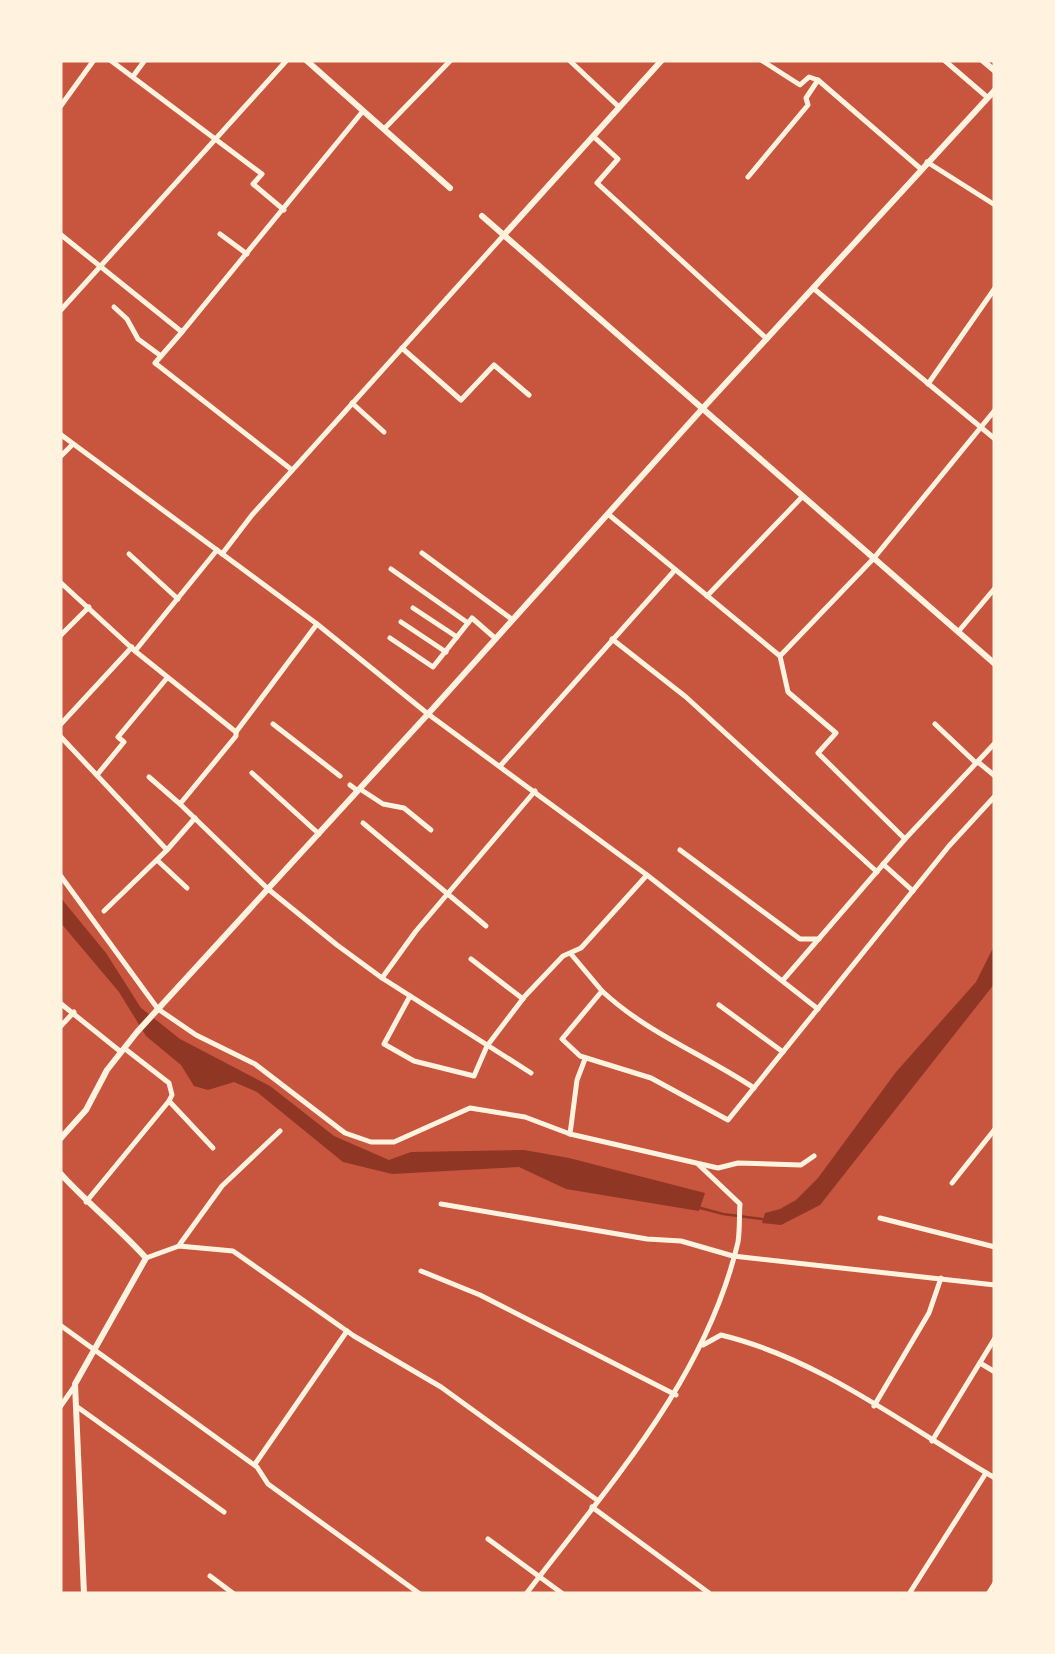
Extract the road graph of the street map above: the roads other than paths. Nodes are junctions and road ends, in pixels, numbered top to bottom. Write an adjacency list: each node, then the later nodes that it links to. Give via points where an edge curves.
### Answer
1 (94, 60): 17 (street)
2 (110, 60): 13 (street)
3 (145, 60): 13 (street)
4 (288, 60): 22 (street)
5 (306, 60): 19 (main road)
6 (452, 60): 20 (street)
7 (568, 60): 18 (street)
8 (662, 60): 18 (main road)
9 (760, 60): 14 (street, via 800,86 808,77)
10 (944, 60): 16 (street)
11 (982, 60): 12 (main road)
12 (995, 71)
13 (134, 75): 22 (street)
14 (818, 80): 24 (street); 25 (street, via 808,105)
15 (995, 90): 16 (main road)
16 (988, 97): 23 (main road)
17 (60, 107)
18 (619, 108): 21 (main road)
19 (364, 111): 20 (main road); 28 (street)
20 (384, 129): 26 (main road)
21 (593, 136): 32 (main road); 40 (street, via 618,159 598,183)
22 (216, 139): 28 (street, via 262,174 253,184); 34 (street)
23 (928, 162): 24 (main road); 27 (street)
24 (921, 170): 35 (main road)
25 (748, 177)
26 (450, 188)
27 (995, 205)
28 (284, 210): 33 (street)
29 (482, 216): 32 (main road)
30 (60, 234): 34 (street)
31 (220, 234): 33 (street)
32 (503, 236): 41 (street); 46 (main road)
33 (247, 254): 39 (street)
34 (102, 266): 38 (street); 39 (street)
35 (814, 288): 40 (main road); 43 (street)
36 (995, 288): 43 (street)
37 (114, 307): 42 (street)
38 (60, 312)
39 (182, 332): 42 (street)
40 (767, 338): 46 (main road)
41 (402, 348): 44 (street, via 461,400 494,365); 45 (street)
42 (161, 356): 54 (street, via 155,362)
43 (928, 384): 48 (street)
44 (528, 395)
45 (352, 403): 49 (street); 54 (street)
46 (703, 408): 55 (main road); 56 (main road)
47 (995, 410): 48 (street)
48 (981, 427): 51 (street); 60 (street)
49 (384, 432)
50 (60, 434): 52 (street)
51 (995, 440)
52 (72, 444): 53 (street); 57 (street)
53 (60, 457)
54 (292, 470): 57 (street)
55 (802, 496): 60 (main road); 65 (street)
56 (608, 514): 62 (street); 69 (main road)
57 (220, 552): 66 (street); 72 (street)
58 (422, 553): 69 (street)
59 (129, 554): 66 (street)
60 (874, 558): 73 (main road); 81 (street)
61 (391, 569): 71 (street)
62 (675, 570): 65 (street); 78 (street)
63 (60, 582): 67 (street)
64 (995, 588): 73 (street)
65 (707, 596): 81 (street)
66 (178, 599): 79 (street)
67 (89, 607): 74 (street); 79 (street)
68 (413, 608): 76 (street)
69 (513, 620): 77 (main road)
70 (401, 622): 80 (street)
71 (468, 623): 76 (street); 77 (street, via 472,618)
72 (317, 624): 84 (street); 88 (street)
73 (958, 632): 82 (main road)
74 (60, 636)
75 (390, 638): 80 (street, via 433,667)
76 (457, 638): 80 (street)
77 (496, 639): 84 (main road)
78 (612, 639): 92 (street); 112 (street)
79 (134, 649): 83 (street); 87 (street)
80 (446, 652)
81 (780, 656): 107 (street, via 788,692 836,733 818,753)
82 (995, 664)
83 (167, 678): 88 (street); 94 (street)
84 (428, 714): 92 (street); 99 (main road)
85 (273, 724): 95 (street)
86 (934, 724): 91 (street)
87 (60, 726)
88 (236, 732): 102 (street)
89 (60, 736): 94 (street)
90 (995, 743): 91 (street)
91 (977, 762): 96 (street); 107 (street)
92 (500, 766): 100 (street)
93 (252, 773): 106 (street)
94 (96, 775): 108 (street)
95 (340, 776)
96 (995, 776)
97 (149, 778): 102 (street)
98 (350, 784): 99 (street)
99 (359, 790): 105 (street, via 404,808); 106 (main road)
100 (535, 791): 114 (street); 118 (street)
101 (995, 796): 117 (street)
102 (180, 804): 103 (street)
103 (195, 818): 108 (street); 116 (street)
104 (363, 824): 118 (street)
105 (431, 830)
106 (319, 834): 116 (main road)
107 (906, 839): 111 (street)
108 (167, 850): 110 (street)
109 (680, 850): 121 (street, via 800,939)
110 (157, 860): 115 (street); 119 (street)
111 (883, 864): 112 (street); 117 (street)
112 (877, 872): 121 (street)
113 (60, 875): 132 (street)
114 (647, 876): 122 (street); 125 (street)
115 (186, 888)
116 (268, 889): 124 (street); 132 (main road)
117 (913, 891): 131 (street)
118 (448, 897): 120 (street); 124 (street)
119 (104, 911)
120 (486, 926)
121 (819, 938): 125 (street)
122 (571, 954): 126 (street); 128 (street)
123 (471, 959): 128 (street)
124 (382, 978): 127 (street)
125 (784, 979): 131 (street)
126 (602, 991): 138 (street, via 562,1038); 140 (street, via 642,1025)
127 (410, 996): 135 (street); 135 (street, via 384,1044 390,1048 474,1076)
128 (523, 999): 135 (street)
129 (60, 1003): 133 (street)
130 (720, 1004): 137 (street)
131 (818, 1008): 137 (street)
132 (157, 1010): 136 (main road); 144 (street, via 255,1064 345,1133 371,1142 394,1142 470,1108)
133 (74, 1012): 134 (street); 136 (street)
134 (60, 1027)
135 (487, 1046): 139 (street)
136 (123, 1050): 141 (street, via 168,1083); 145 (main road)
137 (783, 1052): 140 (street)
138 (586, 1058): 140 (street, via 651,1078 728,1120); 144 (street)
139 (531, 1073)
140 (754, 1088)
141 (169, 1101): 146 (street); 151 (street)
142 (995, 1129): 150 (street)
143 (280, 1131): 154 (street, via 222,1186)
144 (570, 1134): 148 (street)
145 (60, 1139)
146 (213, 1148)
147 (814, 1156): 148 (street, via 801,1165)
148 (697, 1163): 156 (street, via 740,1204)
149 (60, 1173): 151 (main road)
150 (952, 1183)
151 (86, 1202): 157 (main road)
152 (442, 1204): 156 (street)
153 (880, 1218): 155 (street)
154 (179, 1246): 157 (street); 162 (street, via 233,1252)
155 (995, 1246)
156 (733, 1256): 159 (street); 165 (street)
157 (146, 1258): 164 (main road)
158 (421, 1271): 169 (street)
159 (941, 1278): 160 (street); 171 (street, via 929,1313)
160 (995, 1285)
161 (60, 1325): 164 (street)
162 (347, 1331): 174 (street); 177 (street, via 441,1388)
163 (995, 1338): 166 (street)
164 (95, 1347): 168 (main road); 174 (street)
165 (700, 1347): 169 (street); 171 (street, via 720,1335 760,1344)
166 (980, 1363): 167 (street); 173 (street)
167 (995, 1372)
168 (75, 1384): 170 (main road); 172 (street)
169 (676, 1395): 177 (street)
170 (76, 1406): 178 (street); 184 (main road)
171 (874, 1406): 173 (street)
172 (60, 1407)
173 (932, 1441): 175 (street)
174 (254, 1465): 186 (street, via 268,1484)
175 (986, 1473): 176 (street); 189 (street)
176 (995, 1478)
177 (594, 1504): 181 (street); 183 (street)
178 (224, 1512)
179 (488, 1540): 181 (street)
180 (210, 1576): 185 (street)
181 (539, 1577): 187 (street); 188 (street)
182 (995, 1582): 190 (street)
183 (709, 1592)
184 (84, 1594)
185 (234, 1594)
186 (420, 1594)
187 (526, 1594)
188 (564, 1594)
189 (909, 1594)
190 (988, 1594)

